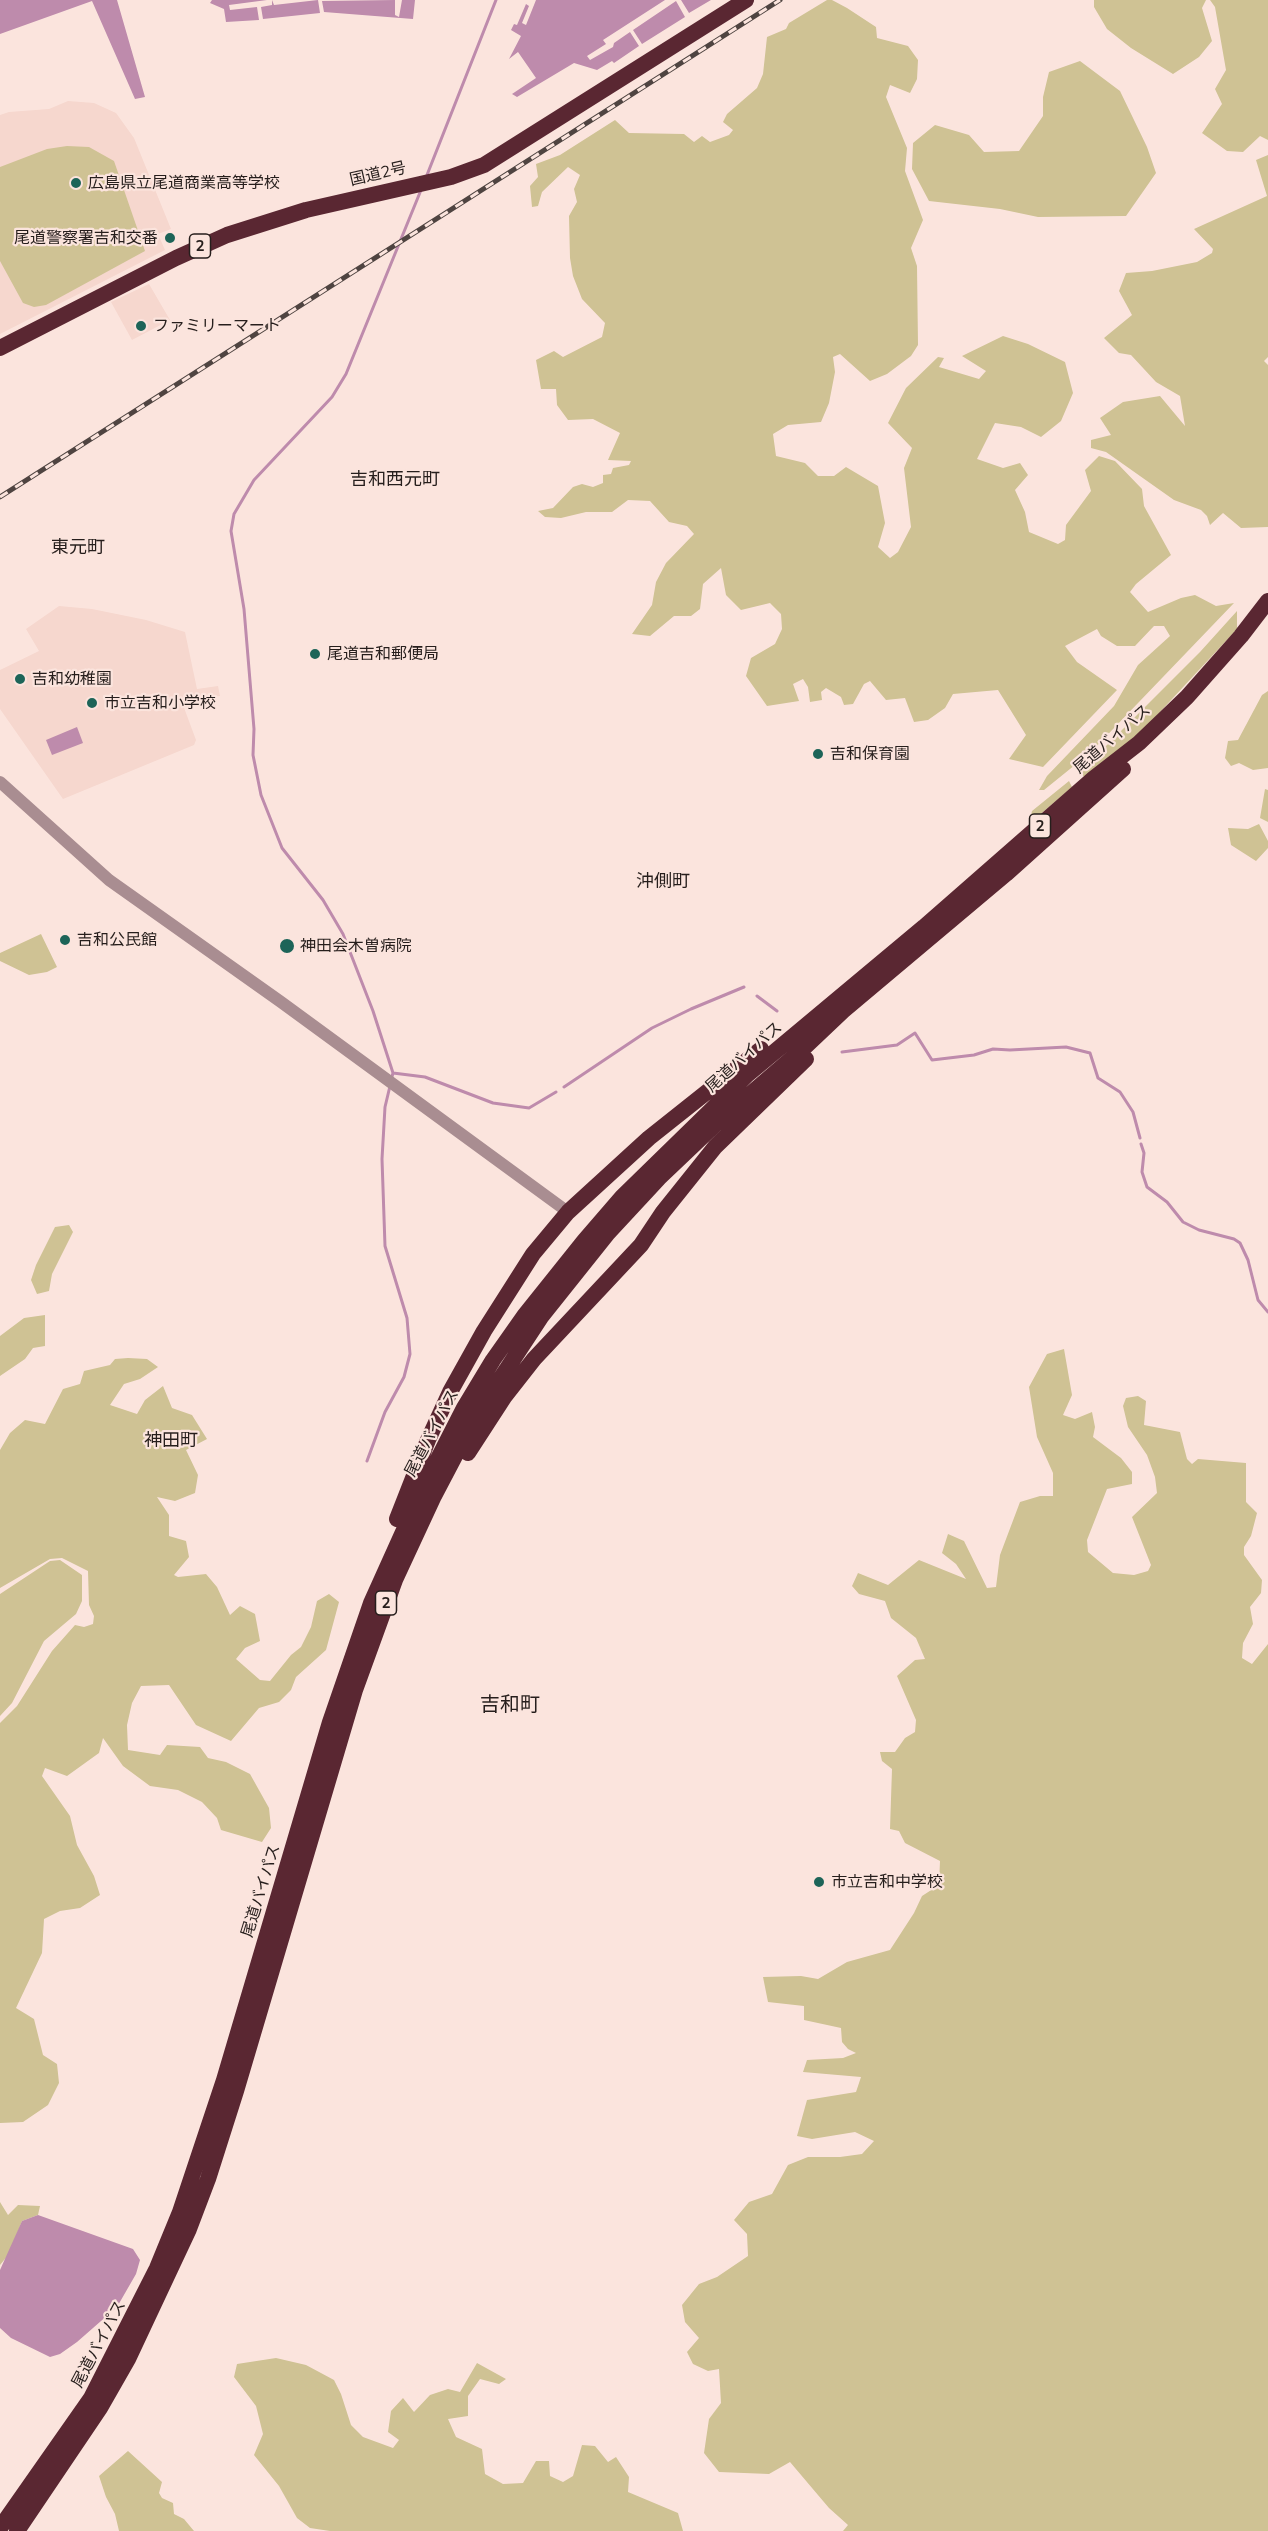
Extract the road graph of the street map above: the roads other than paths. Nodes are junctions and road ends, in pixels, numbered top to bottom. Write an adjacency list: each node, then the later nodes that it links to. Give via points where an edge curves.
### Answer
1 (746, 0): 2 (highway, 国道2号 / 2, via 492,161 468,172 296,213 207,242)
2 (0, 348)
3 (1268, 601): 6 (highway, 尾道バイパス / 2, via 1187,697)
4 (1268, 612): 7 (highway, 尾道バイパス / 2, via 1151,742)
5 (0, 782): 8 (street, via 109,880)
6 (1057, 811): 8 (highway, via 649,1138); 10 (highway, 尾道バイパス / 2, via 748,1074 622,1197 584,1241 493,1360 464,1408 401,1533)
7 (916, 952): 9 (highway, via 715,1147 641,1245 534,1359 475,1441); 9 (highway, 尾道バイパス / 2, via 720,1120 659,1178 574,1275 541,1317 476,1416)
8 (568, 1212): 10 (highway, via 532,1254 450,1392 392,1532)
9 (395, 1580): 12 (highway, 尾道バイパス / 2, via 352,1699 236,2091 189,2229 128,2360)
10 (357, 1642): 11 (highway, 尾道バイパス / 2, via 180,2212 157,2268 91,2398)
11 (0, 2528)
12 (17, 2531)

